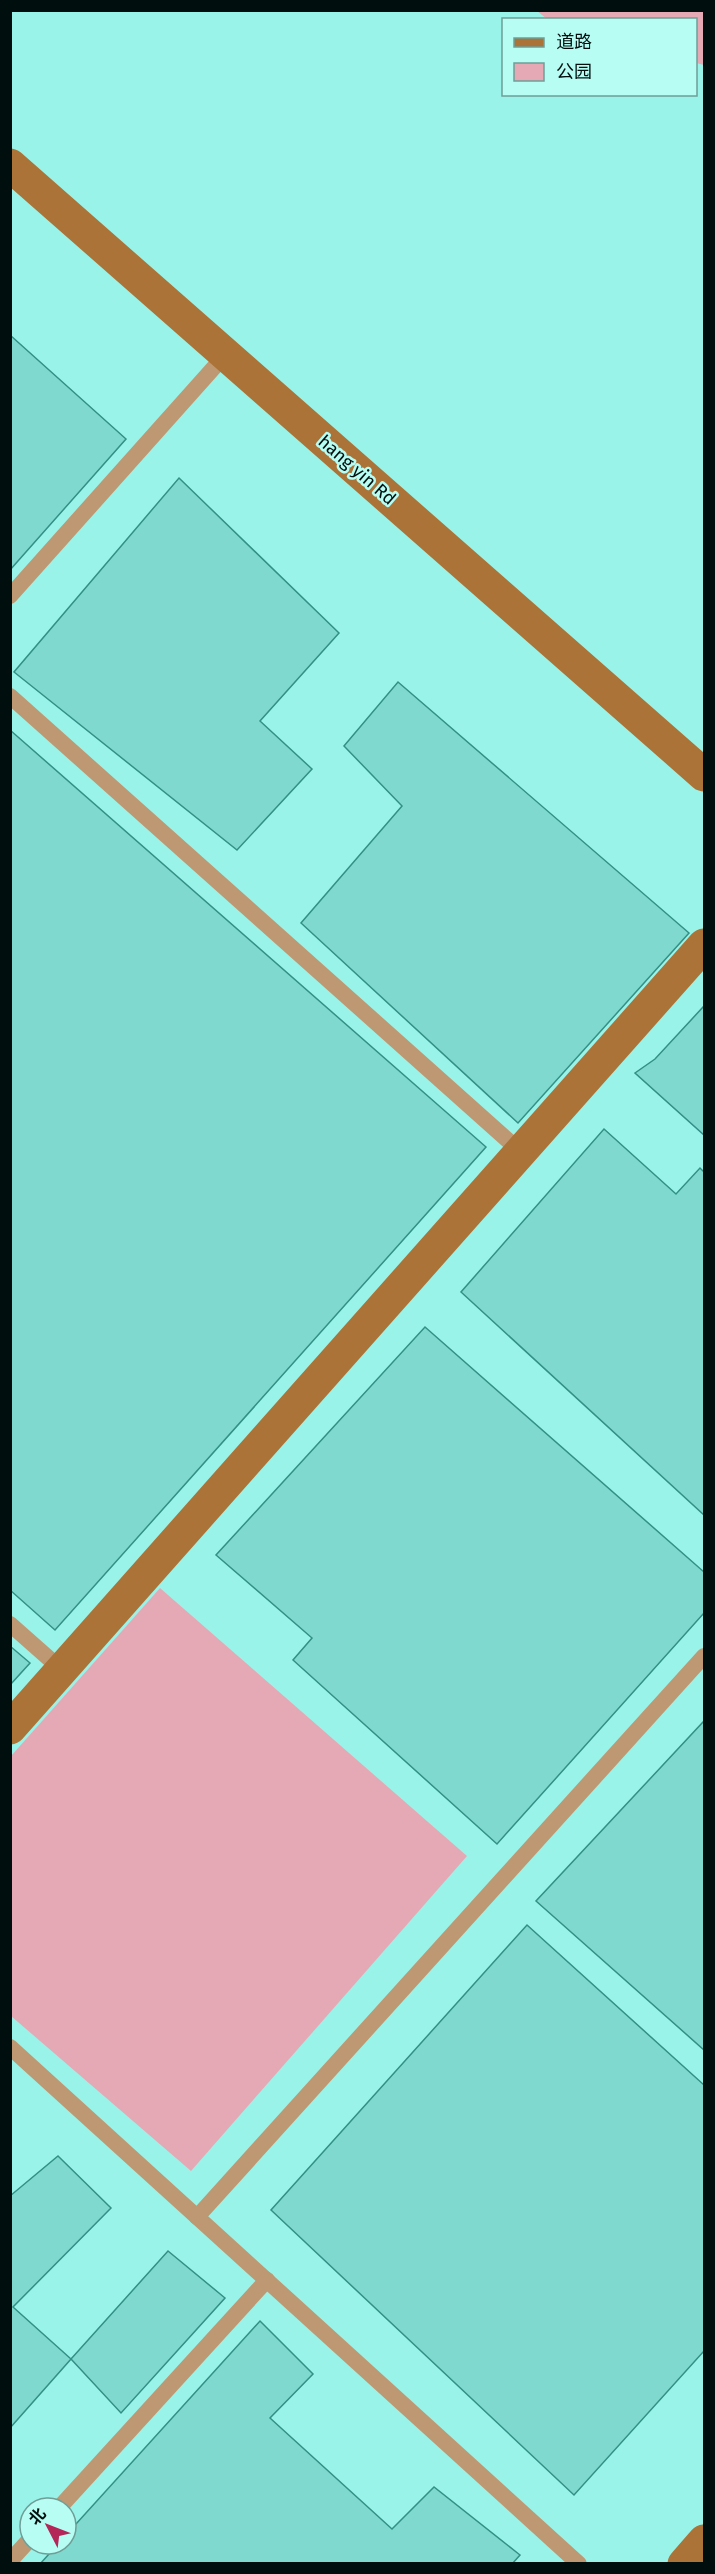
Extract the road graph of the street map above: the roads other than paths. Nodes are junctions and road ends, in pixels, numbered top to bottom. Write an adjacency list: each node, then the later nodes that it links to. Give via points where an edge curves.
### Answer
1 (10, 165): 2 (street, hang yin Rd)
2 (226, 354): 3 (lane); 5 (street, hang yin Rd)
3 (10, 596)
4 (10, 696): 7 (lane)
5 (705, 775)
6 (705, 945): 7 (street)
7 (521, 1152): 10 (street)
8 (10, 1624): 10 (lane)
9 (705, 1656): 13 (lane)
10 (62, 1670): 11 (street)
11 (10, 1728)
12 (10, 2047): 13 (lane)
13 (197, 2217): 14 (lane)
14 (267, 2280): 15 (lane); 17 (lane)
15 (70, 2496)
16 (705, 2541): 18 (street)
17 (579, 2564)
18 (684, 2564)

